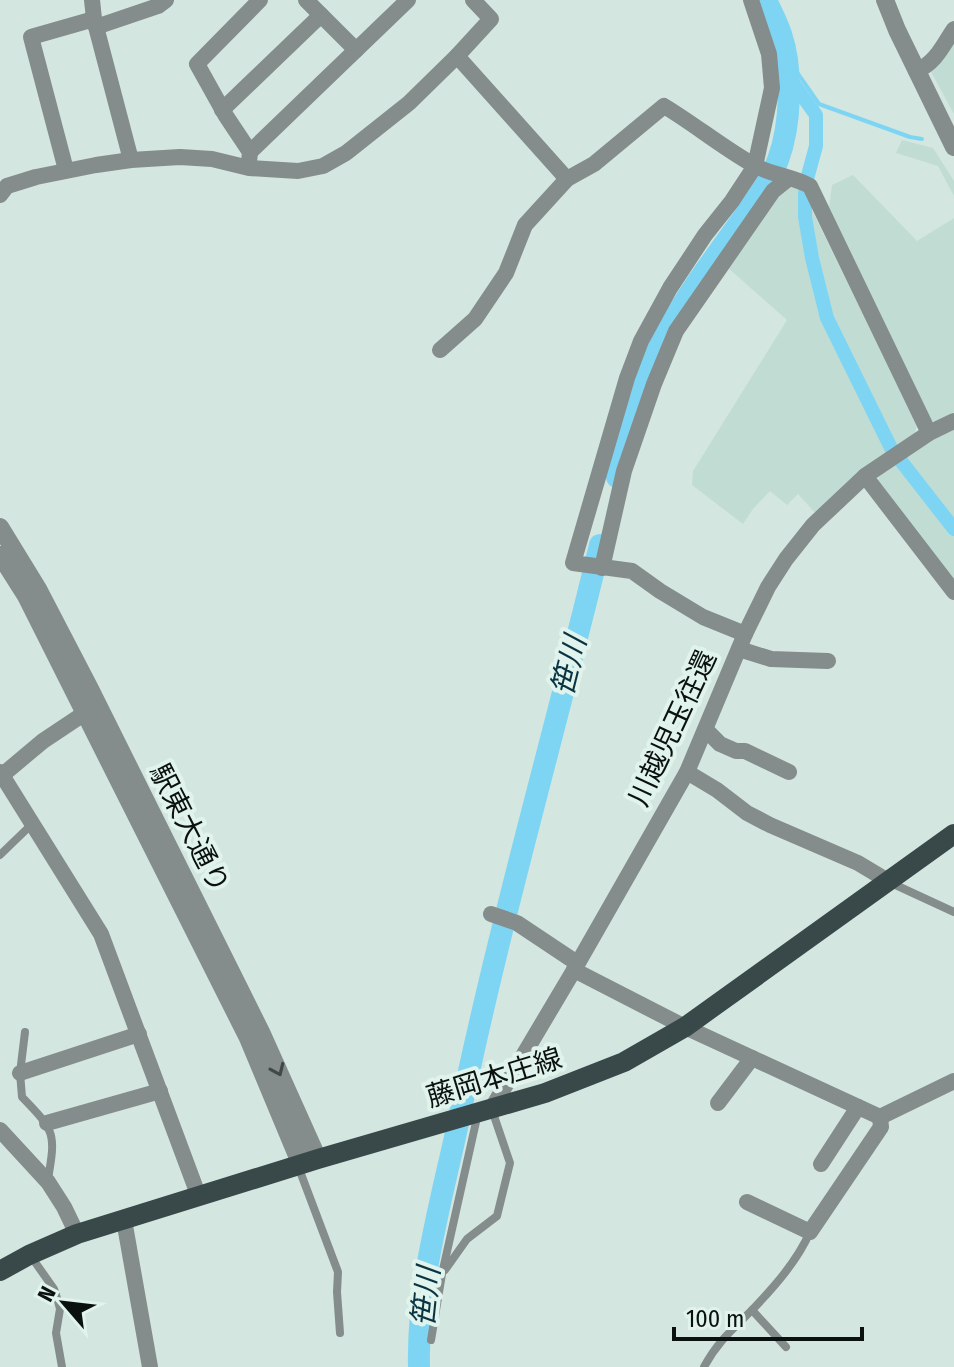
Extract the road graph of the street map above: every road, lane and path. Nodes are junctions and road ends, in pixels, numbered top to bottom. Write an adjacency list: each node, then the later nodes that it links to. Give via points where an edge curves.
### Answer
1 (92, 0): 10 (street)
2 (166, 0): 10 (street)
3 (260, 0): 15 (street, via 197,64)
4 (306, 0): 9 (street)
5 (473, 0): 13 (street, via 491,19)
6 (751, 0): 19 (street, via 769,54 772,88)
7 (885, 0): 14 (street)
8 (397, 3): 12 (street)
9 (321, 15): 12 (street); 15 (street)
10 (95, 23): 17 (street); 20 (street, via 31,37)
11 (954, 29): 14 (street, via 935,59)
12 (356, 50): 18 (street)
13 (457, 56): 18 (street, via 409,103 335,160 298,171); 22 (street)
14 (916, 71): 16 (street)
15 (222, 110): 18 (street)
16 (954, 147)
17 (131, 160): 18 (street); 20 (street)
18 (250, 160)
19 (755, 166): 21 (street); 22 (street, via 664,106 594,164); 30 (street, via 670,288 641,341 573,563)
20 (66, 170): 23 (street)
21 (784, 177): 26 (street, via 810,186); 30 (street, via 676,331 624,471)
22 (567, 179): 24 (street, via 525,225 506,273 475,319)
23 (2, 187)
24 (440, 350)
25 (954, 421): 26 (street, 川越児玉往還)
26 (929, 433): 27 (street, 川越児玉往還)
27 (865, 476): 31 (street); 32 (street, 川越児玉往還, via 786,559)
28 (0, 527): 59 (street, 駅東大通り, one-way to 59, via 97,703 261,1032)
29 (0, 555): 34 (street, 駅東大通り)
30 (602, 568): 32 (street, via 632,571)
31 (954, 592)
32 (742, 642): 33 (street, via 771,659); 35 (street, 川越児玉往還)
33 (828, 661)
34 (85, 713): 38 (street); 59 (street, 駅東大通り)
35 (706, 730): 36 (street, 川越児玉往還); 37 (street, via 720,744)
36 (687, 772): 42 (street, via 747,813); 45 (street, 川越児玉往還)
37 (789, 772)
38 (1, 775): 39 (street)
39 (31, 825): 41 (lane); 48 (street, via 101,934)
40 (954, 834): 42 (main road, 藤岡本庄線)
41 (0, 855)
42 (888, 881): 43 (lane); 46 (main road, 藤岡本庄線)
43 (954, 912)
44 (491, 914): 45 (street, via 517,923)
45 (576, 966): 46 (street); 55 (street, 川越児玉往還)
46 (685, 1027): 49 (street); 55 (main road, 藤岡本庄線, via 600,1073)
47 (25, 1032): 50 (lane)
48 (139, 1034): 50 (street); 52 (street)
49 (752, 1058): 53 (street); 54 (street)
50 (20, 1073): 57 (lane, via 22,1097)
51 (954, 1081): 56 (street)
52 (160, 1091): 57 (street); 62 (street)
53 (718, 1103)
54 (858, 1107): 56 (street); 60 (street)
55 (482, 1111): 59 (main road, 藤岡本庄線); 69 (lane); 69 (lane, via 510,1163 497,1216 467,1239)
56 (880, 1117): 65 (street, via 881,1127)
57 (47, 1123): 61 (lane, via 54,1147)
58 (0, 1130): 61 (street)
59 (305, 1163): 62 (main road, 藤岡本庄線); 71 (lane, via 338,1272)
60 (821, 1164)
61 (48, 1182): 66 (street)
62 (199, 1197): 64 (main road, 藤岡本庄線)
63 (747, 1202): 65 (street)
64 (124, 1220): 66 (main road, 藤岡本庄線); 75 (street)
65 (810, 1232): 70 (lane, via 785,1273)
66 (77, 1234): 67 (main road, 藤岡本庄線)
67 (29, 1255): 68 (main road, 藤岡本庄線); 74 (lane, via 58,1301)
68 (0, 1271)
69 (442, 1274): 72 (lane)
70 (752, 1310): 73 (lane); 76 (lane, via 728,1332)
71 (340, 1333)
72 (431, 1340)
73 (786, 1347)
74 (62, 1367)
75 (150, 1367)
76 (704, 1367)

